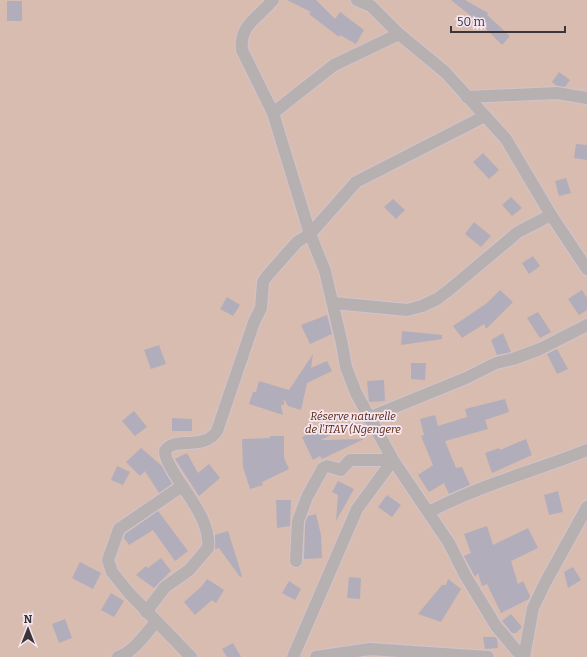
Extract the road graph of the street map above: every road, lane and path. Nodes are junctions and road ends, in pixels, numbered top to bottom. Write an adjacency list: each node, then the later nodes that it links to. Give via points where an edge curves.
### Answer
1 (273, 0): 7 (street, via 244,30 241,39 242,50)
2 (357, 0): 3 (street)
3 (373, 3): 4 (street)
4 (399, 34): 5 (street, via 445,72); 7 (street, via 334,66)
5 (467, 97): 6 (street, via 557,93); 8 (street)
6 (587, 98)
7 (273, 113): 10 (street)
8 (485, 116): 9 (street, via 506,139); 10 (street, via 356,182)
9 (551, 215): 11 (street); 12 (street, via 518,232 449,290 422,306 407,310)
10 (310, 234): 12 (street, via 325,271); 17 (street, via 297,242 262,282 261,308 212,439 170,446 165,450 168,462)
11 (587, 269)
12 (334, 303): 14 (street, via 346,367)
13 (587, 325): 14 (street, via 540,349 496,363)
14 (368, 418): 16 (street)
15 (587, 450): 19 (street, via 491,485)
16 (392, 460): 19 (street); 20 (street, via 350,460 341,470 327,466 323,468 307,497 298,521); 26 (street, via 357,509)
17 (182, 486): 21 (street, via 204,524 208,548 189,570 165,587); 21 (street, via 119,529 108,560 112,572)
18 (587, 507): 29 (street, via 533,608)
19 (429, 512): 29 (street, via 496,626)
20 (296, 561)
21 (146, 612): 22 (street)
22 (156, 622): 24 (street, via 132,649); 25 (street)
23 (420, 655): 27 (street, via 370,650); 28 (street)
24 (118, 657)
25 (190, 657)
26 (293, 657)
27 (316, 657)
28 (488, 657)
29 (523, 657)

